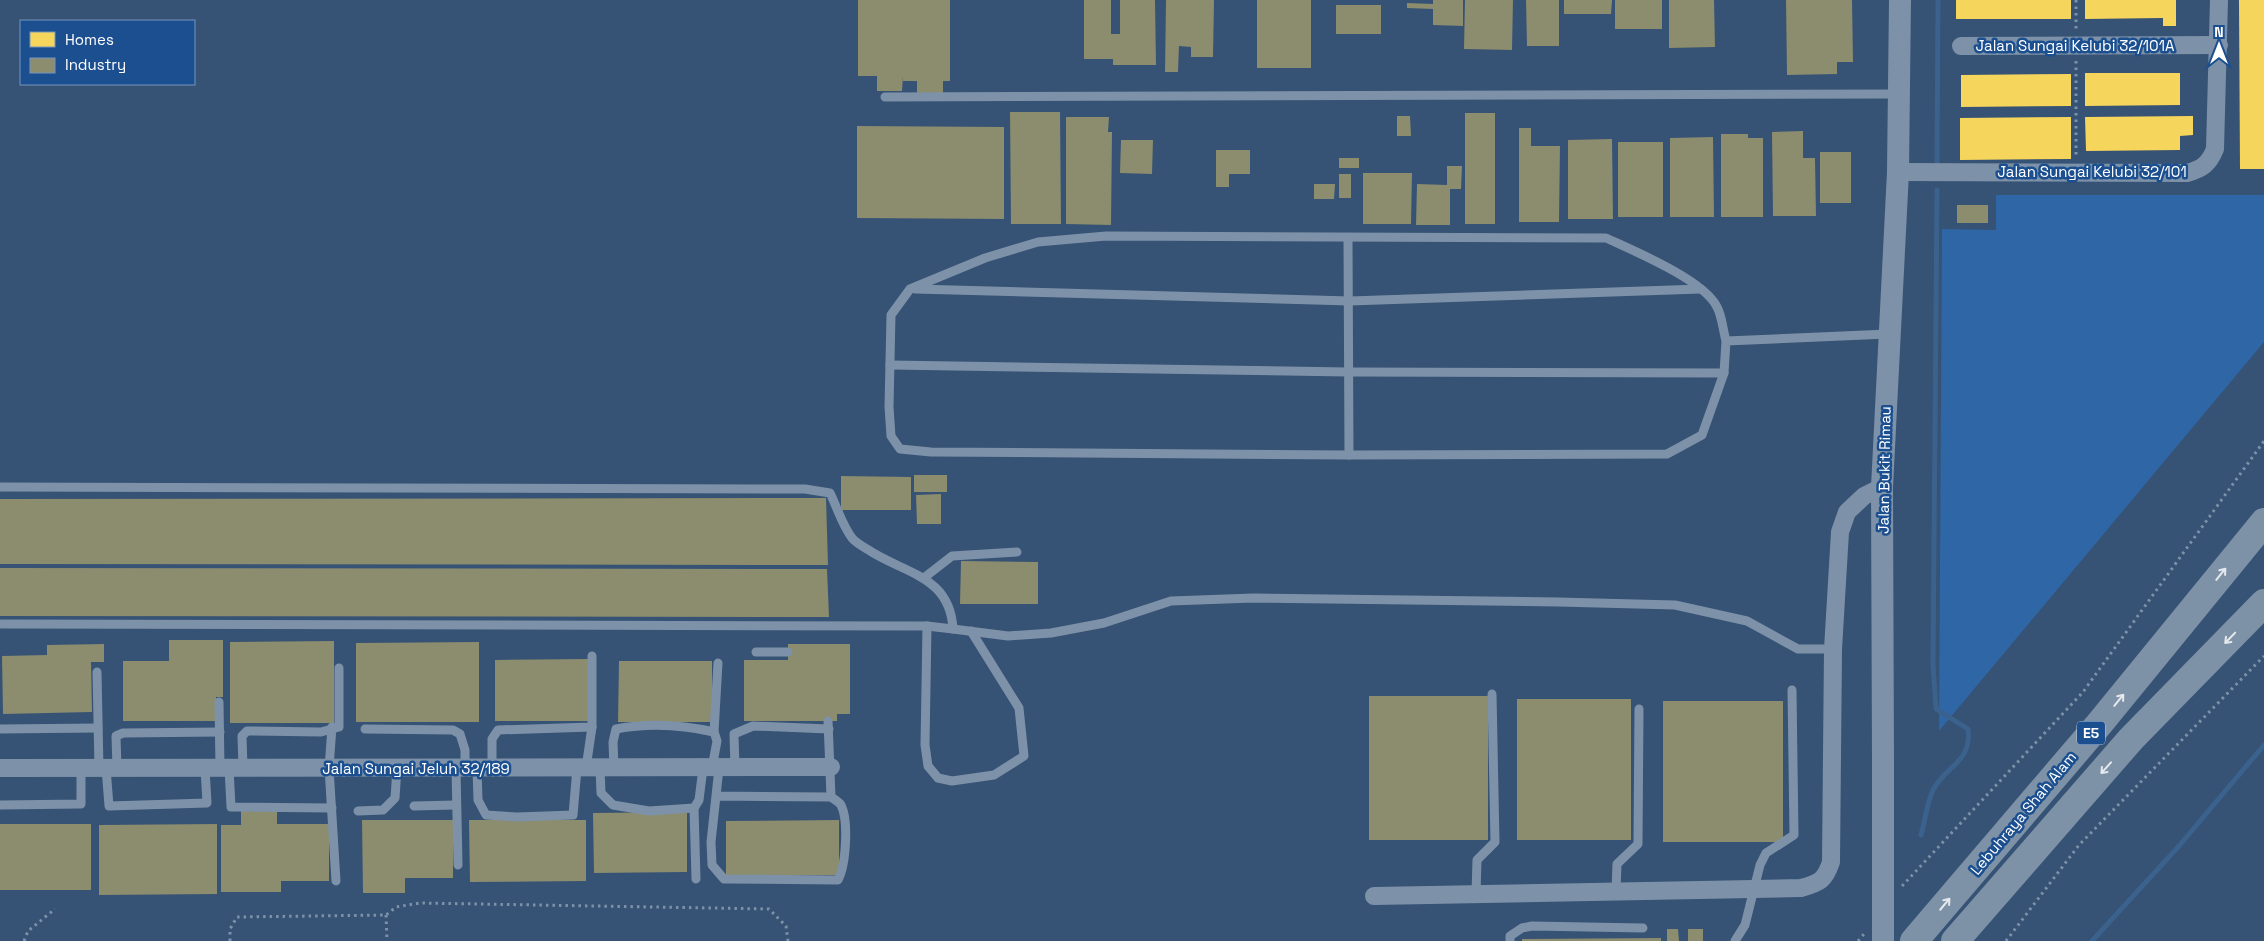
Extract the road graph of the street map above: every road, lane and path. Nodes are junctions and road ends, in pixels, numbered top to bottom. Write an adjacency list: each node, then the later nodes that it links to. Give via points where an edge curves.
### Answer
1 (1900, 0): 7 (street, Jalan Bukit Rimau)
2 (2076, 0): 4 (path)
3 (2219, 0): 5 (street, Jalan Sungai Kelubi 32/101)
4 (2076, 45): 5 (street, Jalan Sungai Kelubi 32/101A); 6 (street, Jalan Sungai Kelubi 32/101A); 10 (path)
5 (2219, 45): 10 (street, Jalan Sungai Kelubi 32/101, via 2215,149 2206,165 2187,173)
6 (1961, 46)
7 (1899, 94): 8 (lane); 9 (street, Jalan Bukit Rimau)
8 (885, 97)
9 (1898, 172): 10 (street, Jalan Sungai Kelubi 32/101); 15 (street, Jalan Bukit Rimau)
10 (2076, 172)
11 (1348, 238): 12 (lane, via 1106,236 1038,242 985,258); 13 (lane, via 1606,238 1668,267); 14 (lane)
12 (910, 289): 14 (lane); 17 (lane, via 891,315)
13 (1701, 289): 14 (lane); 16 (lane, via 1717,306)
14 (1350, 301): 18 (lane)
15 (1888, 334): 16 (lane); 23 (street, Jalan Bukit Rimau)
16 (1726, 341): 19 (lane)
17 (890, 365): 18 (lane); 21 (lane, via 891,436 900,449 931,452)
18 (1348, 372): 19 (lane); 21 (lane)
19 (1724, 372): 21 (lane, via 1702,435 1667,454)
20 (2264, 441): 72 (path, via 2083,692)
21 (1349, 455)
22 (0, 487): 26 (lane, via 805,489 830,493 852,539 886,561)
23 (1882, 487): 32 (street, via 1864,496 1847,512 1840,532); 80 (street, Jalan Bukit Rimau, bridge, via 1883,762)
24 (2264, 522): 88 (highway, Lebuhraya Shah Alam / E5, one-way to 24, via 2100,723)
25 (1017, 552): 26 (lane, via 952,556)
26 (925, 578): 30 (lane, via 940,592 952,614)
27 (2264, 603): 89 (highway, Lebuhraya Shah Alam / E5, one-way to 89, via 2131,738)
28 (0, 624): 29 (lane)
29 (927, 626): 30 (lane); 31 (lane, via 928,766 938,778 952,781 994,775 1024,756 1019,708)
30 (953, 629): 31 (lane)
31 (971, 631): 32 (lane, via 1008,636 1051,633 1104,623 1171,601 1253,598 1558,602 1675,605 1747,622 1798,649)
32 (1833, 649): 73 (street, via 1831,862 1826,877 1813,885)
33 (756, 652): 34 (lane)
34 (788, 652)
35 (592, 656): 45 (lane)
36 (2264, 656): 90 (path, via 2079,845)
37 (718, 663): 50 (lane)
38 (339, 668): 44 (lane, via 340,727)
39 (97, 672): 46 (lane)
40 (1792, 690): 73 (lane, via 1794,835 1766,853)
41 (1492, 694): 75 (lane, via 1495,842 1477,860)
42 (219, 702): 49 (lane)
43 (1640, 709): 74 (lane, via 1638,844 1617,864)
44 (332, 727): 55 (lane, via 321,732 248,731); 56 (lane)
45 (592, 727): 58 (lane, via 498,730); 59 (lane)
46 (98, 728): 47 (lane); 54 (lane)
47 (0, 729)
48 (364, 729): 58 (lane, via 453,730 460,734)
49 (220, 732): 54 (lane, via 123,733 116,736); 55 (lane)
50 (714, 732): 59 (lane, via 692,727 630,726 616,729 613,742); 60 (lane, via 718,741)
51 (832, 767): 60 (street, Jalan Sungai Jeluh 32/189); 60 (lane, via 829,725 752,726 734,734); 62 (lane)
52 (0, 768): 53 (street, Jalan Sungai Jeluh 32/189)
53 (81, 768): 54 (street, Jalan Sungai Jeluh 32/189); 63 (lane, via 81,804)
54 (108, 768): 55 (street, Jalan Sungai Jeluh 32/189); 55 (lane, via 109,806 207,803)
55 (224, 768): 56 (street, Jalan Sungai Jeluh 32/189); 66 (lane, via 231,806)
56 (330, 768): 57 (street, Jalan Sungai Jeluh 32/189); 66 (lane)
57 (396, 768): 58 (street, Jalan Sungai Jeluh 32/189); 68 (lane, via 395,798 383,810)
58 (473, 768): 59 (street, Jalan Sungai Jeluh 32/189); 59 (lane, via 478,800 486,815 518,817 573,815); 64 (lane)
59 (594, 768): 60 (street, Jalan Sungai Jeluh 32/189); 67 (lane, via 601,793 613,805 649,811)
60 (717, 768): 61 (lane); 67 (lane)
61 (716, 796): 62 (lane); 62 (lane, via 712,865 724,879 838,880 843,871 845,823 840,804)
62 (832, 797)
63 (0, 805)
64 (456, 805): 65 (lane); 69 (lane)
65 (414, 806)
66 (332, 808): 71 (lane)
67 (694, 808): 70 (lane)
68 (358, 811)
69 (458, 865)
70 (696, 879)
71 (336, 881)
72 (1901, 888)
73 (1755, 889): 74 (street); 86 (lane, via 1745,925)
74 (1616, 891): 75 (street)
75 (1476, 893): 76 (street)
76 (1374, 896)
77 (55, 909): 81 (path, via 28,931)
78 (386, 915): 82 (path, via 237,917 230,929); 83 (path); 84 (path, via 396,907 420,903 769,910 786,926)
79 (1643, 928): 85 (lane, via 1532,926 1516,931 1510,936)
80 (1877, 933): 87 (path)
81 (24, 941)
82 (230, 941)
83 (387, 941)
84 (788, 941)
85 (1510, 941)
86 (1735, 941)
87 (1858, 941)
88 (1914, 941)
89 (1955, 941)
90 (2006, 941)

